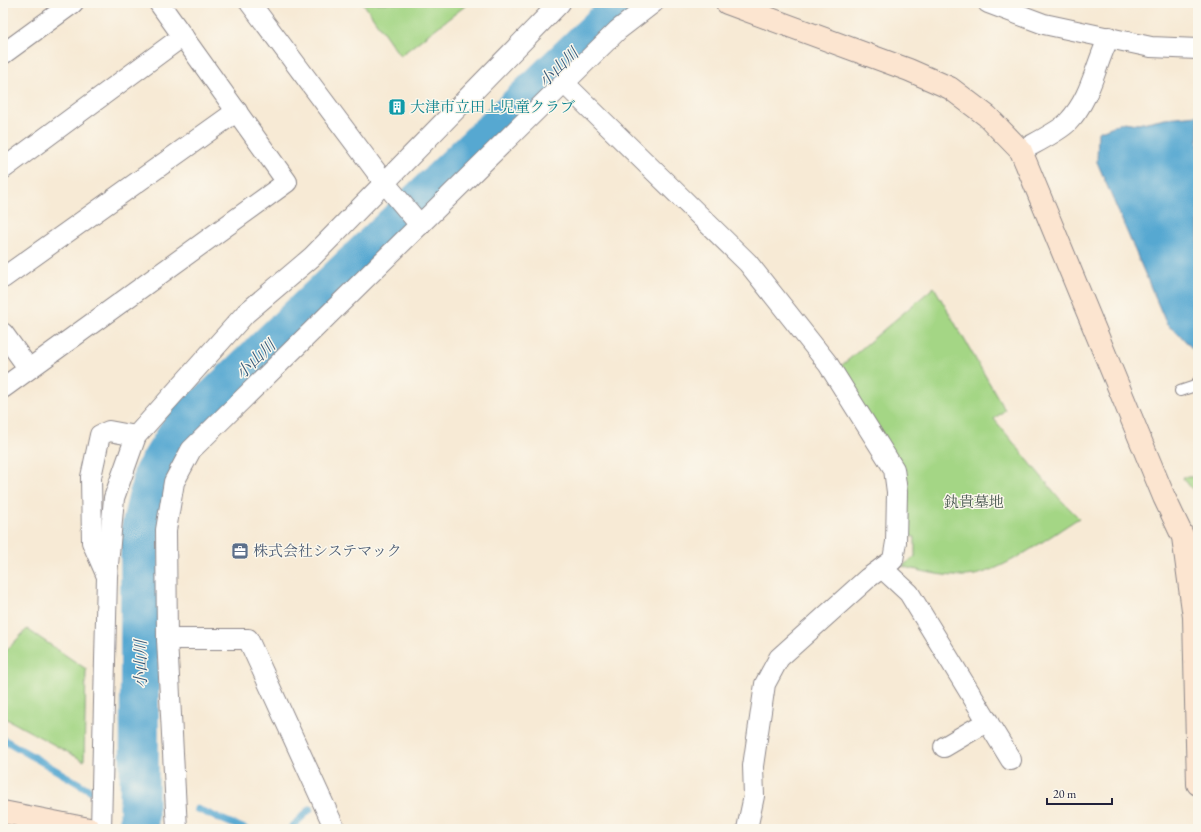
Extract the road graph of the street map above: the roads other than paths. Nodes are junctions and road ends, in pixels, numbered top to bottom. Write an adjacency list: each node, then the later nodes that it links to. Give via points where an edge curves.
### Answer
1 (74, 3): 11 (street)
2 (159, 3): 8 (street)
3 (250, 3): 16 (street)
4 (560, 3): 16 (street)
5 (727, 3): 14 (street, via 909,70 950,88 987,116)
6 (988, 3): 9 (street, via 1044,24)
7 (643, 6): 12 (street)
8 (183, 36): 13 (street); 15 (street)
9 (1110, 37): 10 (street, via 1151,46); 14 (street, via 1085,100 1067,124)
10 (1198, 49)
11 (3, 54)
12 (564, 83): 17 (street); 26 (street, via 748,264 832,370 894,469 898,492 896,542 893,560)
13 (237, 111): 18 (street); 20 (street, via 287,182)
14 (1021, 151): 25 (street, via 1164,497)
15 (3, 169)
16 (384, 182): 17 (street); 24 (street, via 312,257 246,313)
17 (420, 224): 28 (street, via 191,450 174,482 166,530)
18 (3, 278)
19 (3, 333): 20 (street)
20 (30, 369): 22 (street)
21 (1198, 381): 23 (lane, via 1195,386)
22 (3, 388)
23 (1180, 390)
24 (136, 436): 27 (street, via 114,498); 27 (street, via 109,431 100,435 91,477 92,542)
25 (1190, 536): 32 (street)
26 (882, 568): 29 (street, via 909,593); 38 (street, via 779,658 765,684 753,766 754,796)
27 (107, 576): 35 (street)
28 (167, 639): 36 (street); 37 (street, via 248,639)
29 (988, 721): 30 (street); 31 (street)
30 (944, 747)
31 (1011, 760)
32 (1198, 784)
33 (3, 812): 34 (street)
34 (89, 829)
35 (101, 829)
36 (177, 829)
37 (335, 829)
38 (746, 829)

